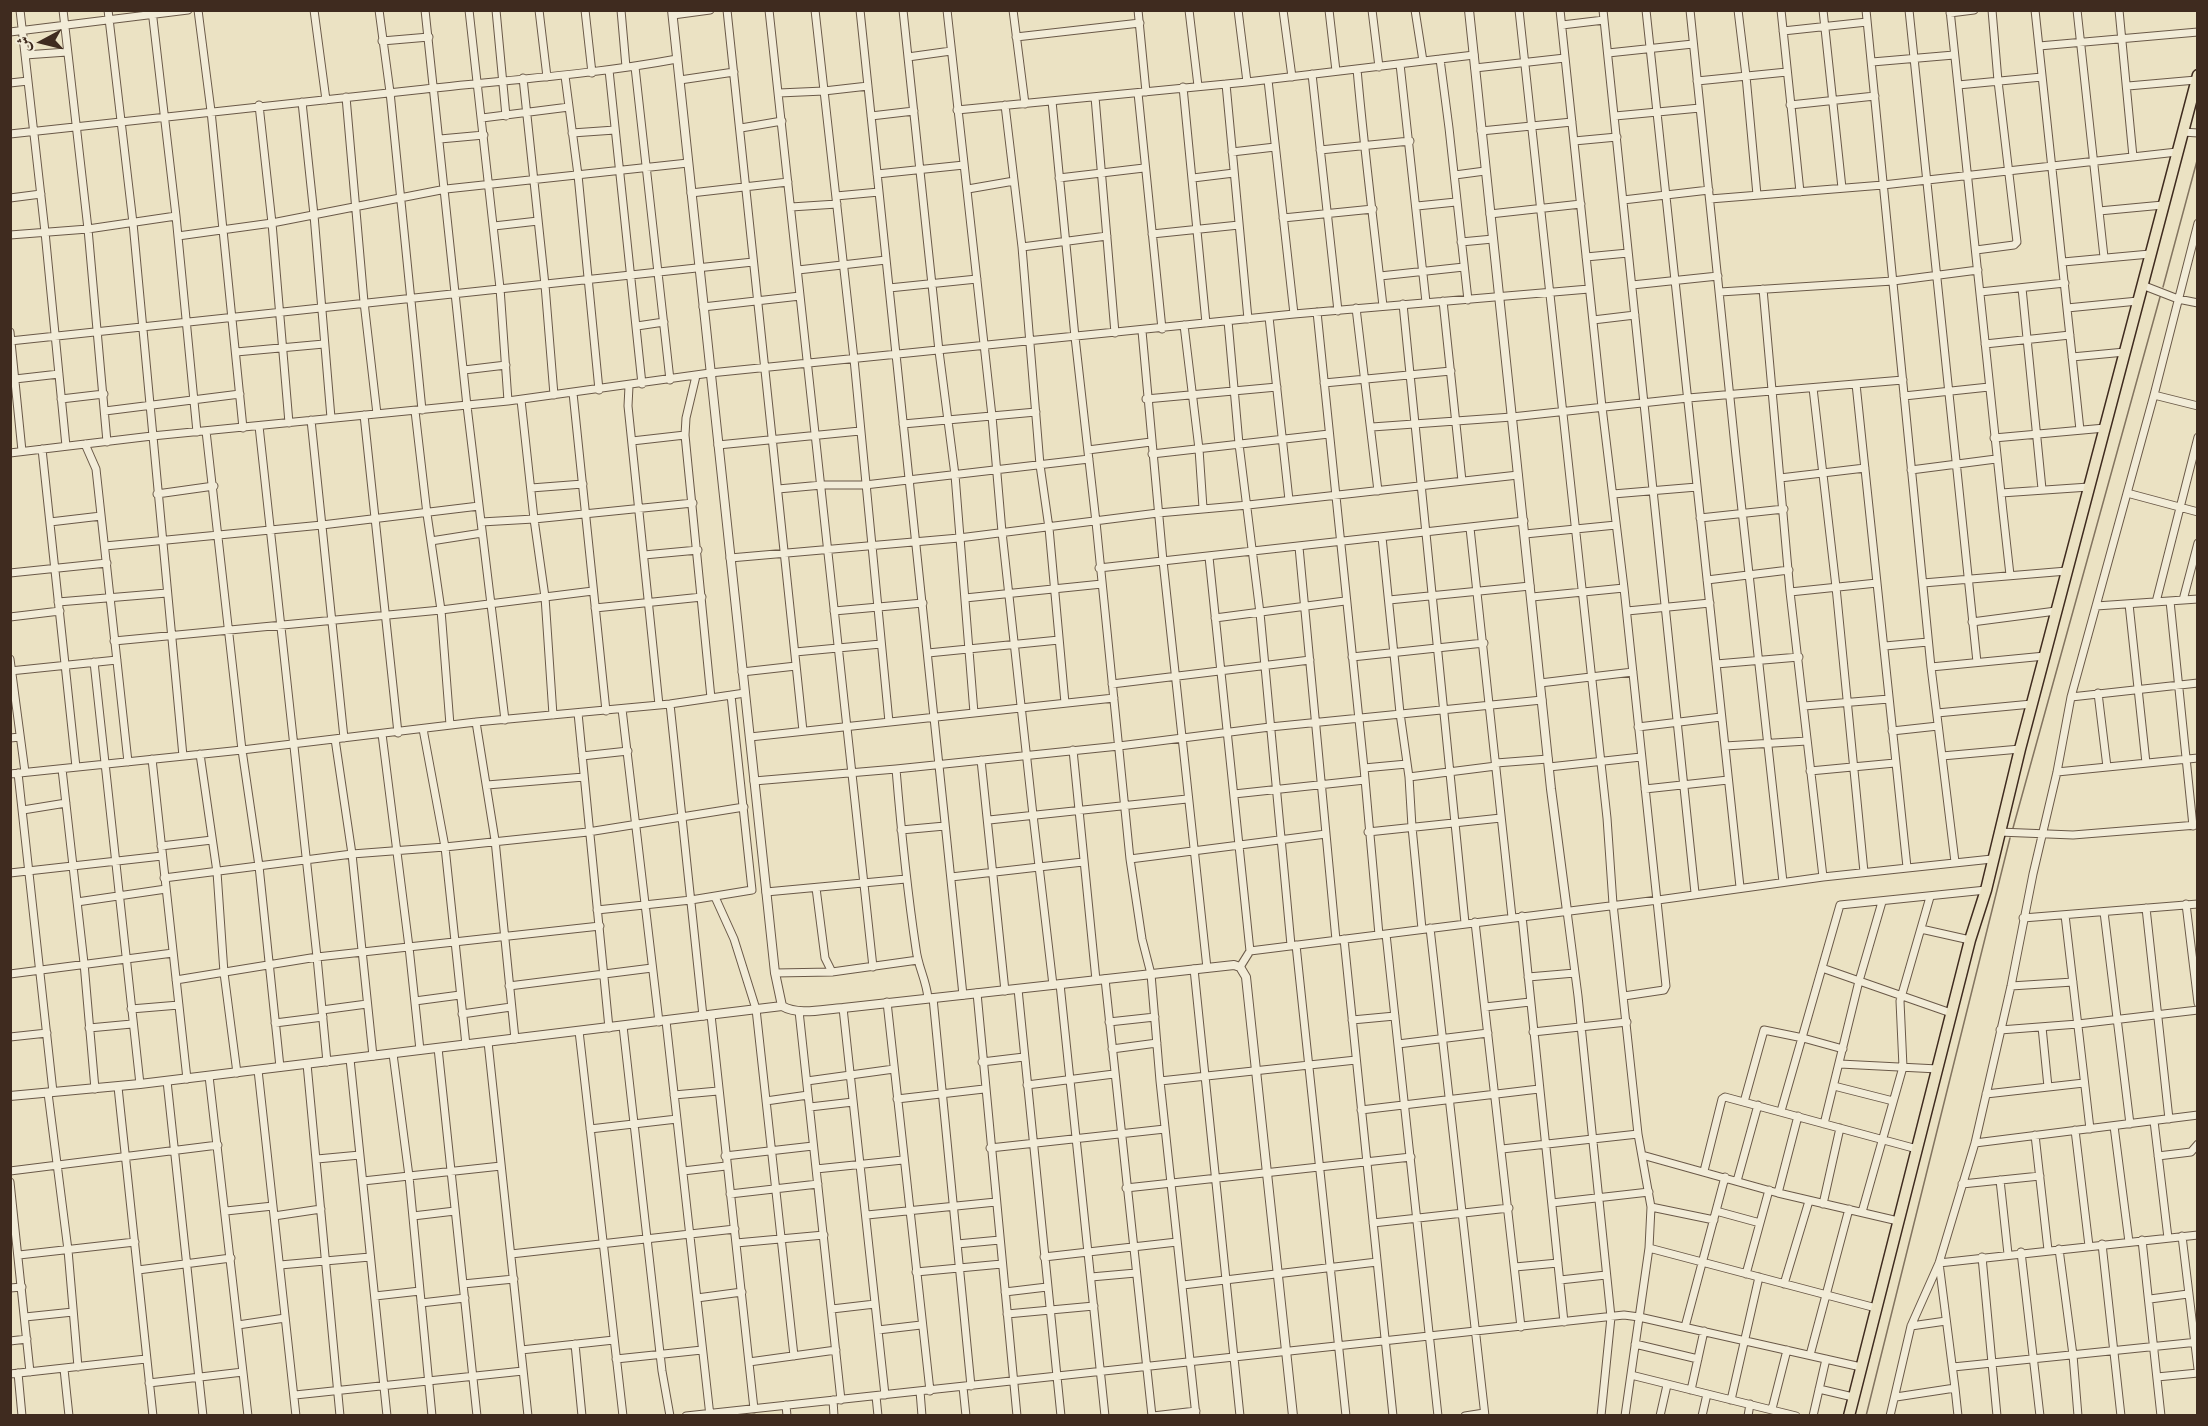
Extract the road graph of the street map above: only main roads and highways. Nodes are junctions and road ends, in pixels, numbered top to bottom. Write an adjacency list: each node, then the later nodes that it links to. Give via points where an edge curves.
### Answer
1 (2197, 77): 2 (main road)
2 (1849, 1416)

